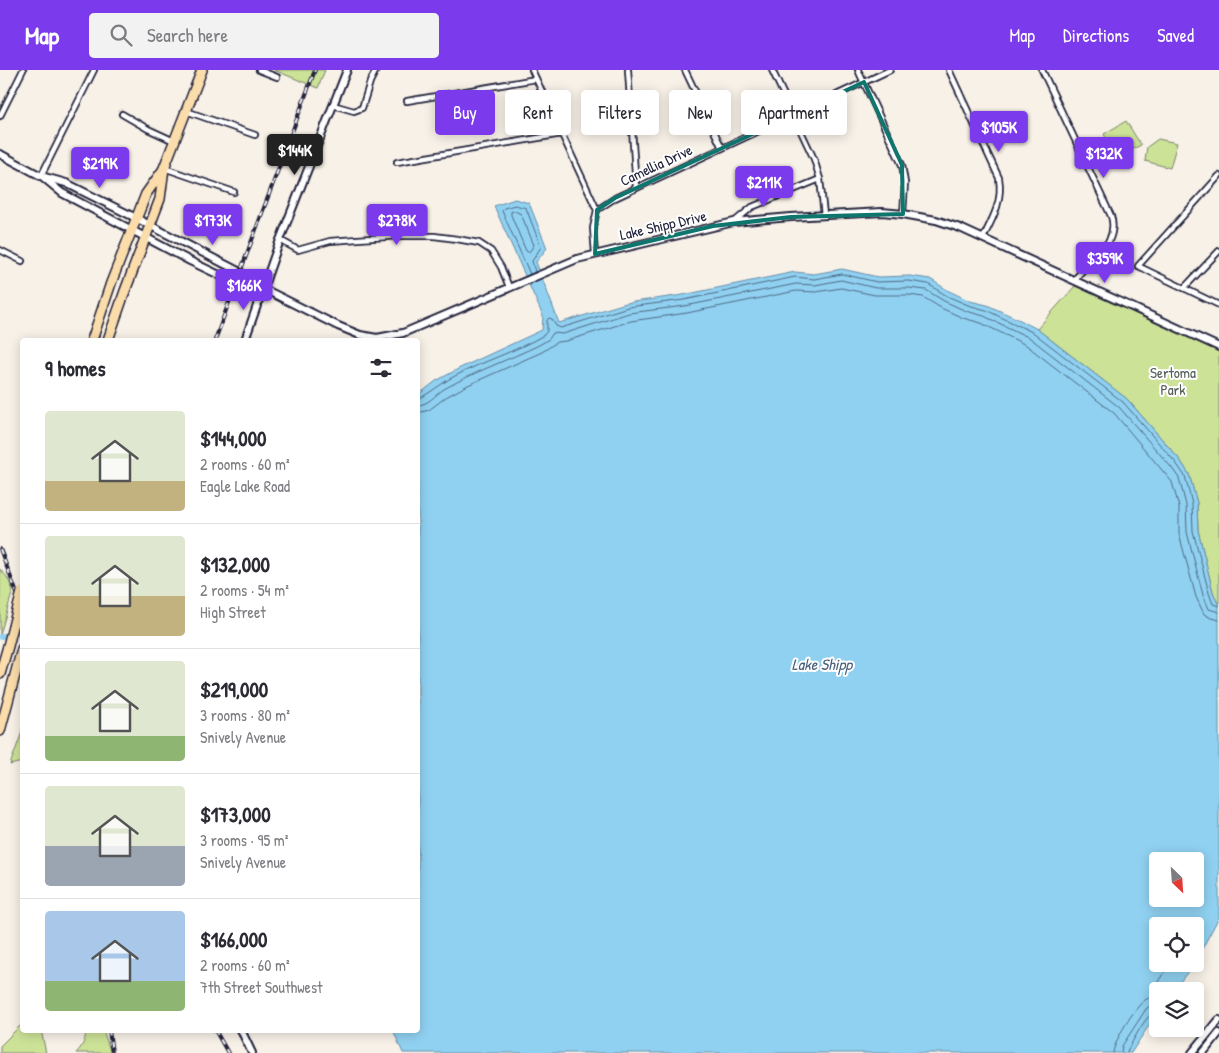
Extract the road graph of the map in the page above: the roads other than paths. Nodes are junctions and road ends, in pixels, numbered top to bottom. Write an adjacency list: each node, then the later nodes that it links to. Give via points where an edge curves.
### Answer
1 (23, 70): 25 (street)
2 (94, 70): 36 (street)
3 (202, 70): 23 (highway)
4 (259, 70): 15 (street)
5 (347, 70): 22 (street)
6 (376, 70): 22 (street, via 362,108 354,111)
7 (532, 70): 16 (street)
8 (628, 70): 39 (street)
9 (685, 70): 32 (street)
10 (772, 70): 19 (street)
11 (858, 70): 17 (street)
12 (890, 70): 17 (street, Camellia Drive)
13 (949, 70): 49 (street, via 999,178 999,202)
14 (1042, 70): 55 (street, via 1113,224 1109,241)
15 (277, 76)
16 (536, 79): 18 (street); 21 (street)
17 (864, 82): 20 (street, Camellia Drive); 42 (street, via 902,165 905,183)
18 (541, 90)
19 (781, 90)
20 (847, 90)
21 (408, 101)
22 (333, 105): 50 (street)
23 (186, 111): 26 (street); 31 (highway)
24 (122, 114): 31 (street)
25 (0, 116)
26 (255, 135)
27 (556, 135): 34 (street)
28 (562, 135): 41 (street)
29 (750, 135): 32 (street, Camellia Drive)
30 (803, 135): 38 (street)
31 (174, 141): 35 (highway)
32 (722, 148): 39 (street, Camellia Drive)
33 (0, 154): 36 (street)
34 (396, 162)
35 (164, 168): 40 (street); 44 (highway, via 146,194); 46 (highway, via 160,199)
36 (41, 176): 44 (street, via 66,183); 47 (street, via 62,193)
37 (1219, 176): 58 (street, via 1138,266)
38 (820, 179): 43 (street); 45 (street, via 752,207)
39 (636, 188): 41 (street, Camellia Drive)
40 (234, 192)
41 (598, 210): 53 (street, via 593,233)
42 (903, 214): 43 (street, Lake Shipp Drive); 49 (street, Lake Shipp Drive, via 943,222)
43 (824, 215): 45 (street, Lake Shipp Drive)
44 (136, 218): 46 (street); 47 (highway)
45 (734, 222): 53 (street, Lake Shipp Drive)
46 (149, 225): 48 (highway); 57 (street, via 240,272)
47 (131, 230): 48 (street); 60 (highway)
48 (145, 238): 57 (street, via 236,283); 61 (highway)
49 (983, 238): 55 (street, Lake Shipp Drive)
50 (280, 240): 56 (street, via 298,250 330,241 400,236 434,236 474,242 485,246 494,255); 57 (street)
51 (0, 250): 54 (street)
52 (1219, 251): 58 (street)
53 (594, 254): 56 (street, Lake Shipp Drive)
54 (22, 261)
55 (1074, 280): 63 (street, Lake Shipp Drive)
56 (512, 286): 57 (street, Lake Shipp Drive, via 403,333 376,338 338,326)
57 (262, 288): 62 (street)
58 (1184, 288): 59 (street)
59 (1219, 305)
60 (93, 338)
61 (109, 338)
62 (246, 338)
63 (1219, 348)
64 (20, 600): 66 (highway, bridge)
65 (20, 657): 67 (highway)
66 (0, 674)
67 (0, 731)
68 (1219, 1020): 72 (street)
69 (242, 1033): 71 (street)
70 (1219, 1033): 73 (street)
71 (252, 1053)
72 (1192, 1053)
73 (1203, 1053)

